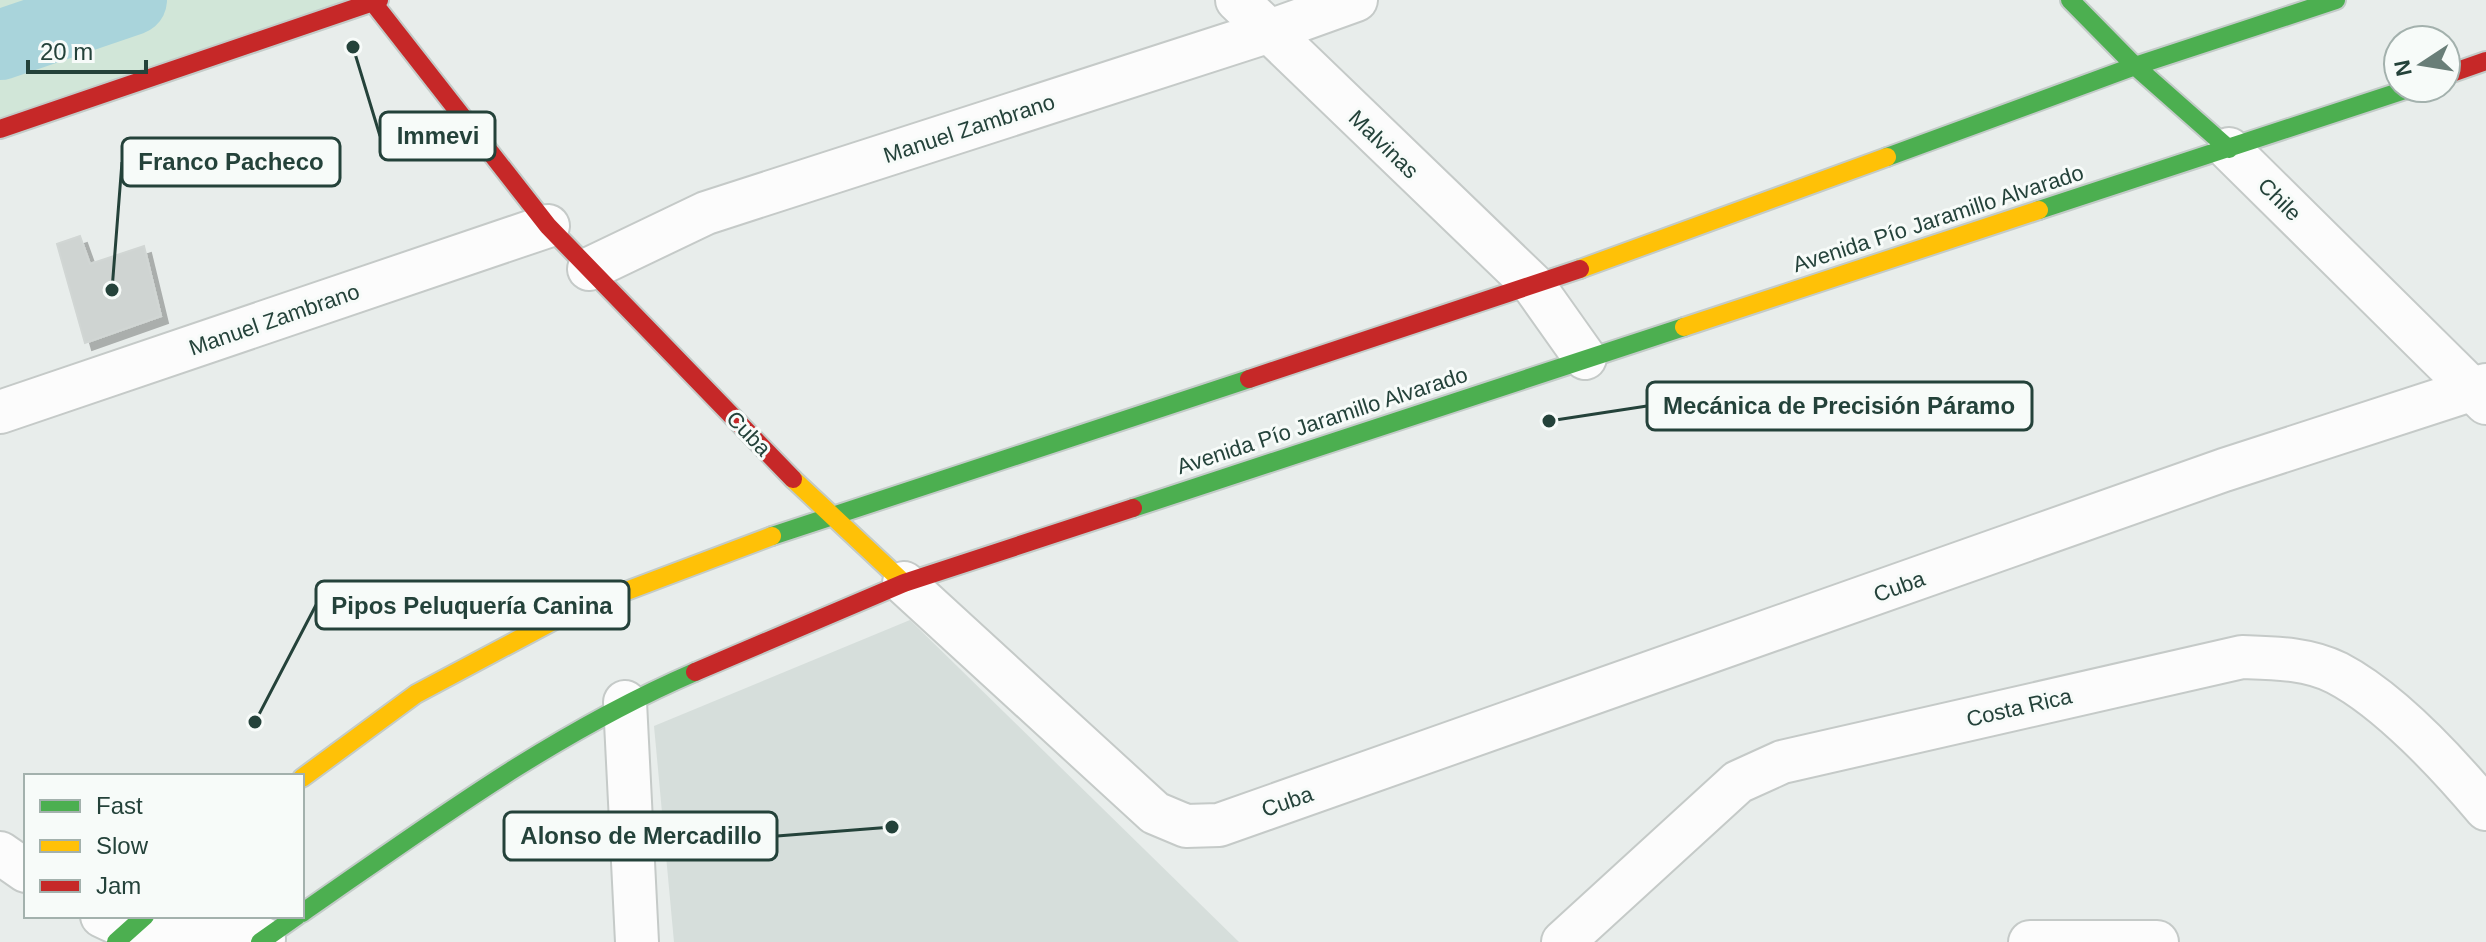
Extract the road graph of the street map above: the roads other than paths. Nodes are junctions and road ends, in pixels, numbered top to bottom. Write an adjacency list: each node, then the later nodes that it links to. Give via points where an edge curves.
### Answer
1 (1237, 0): 6 (street, Malvinas)
2 (1356, 0): 6 (street, Manuel Zambrano)
3 (2070, 0): 8 (main road, Chile)
4 (2336, 0): 8 (main road)
5 (374, 1): 11 (main road); 13 (main road, Cuba)
6 (1267, 32): 14 (street, Manuel Zambrano, via 706,213); 15 (street, Malvinas)
7 (2486, 61): 9 (main road)
8 (2135, 66): 12 (main road, Chile); 15 (main road)
9 (2462, 69)
10 (2382, 98): 12 (main road, Avenida Pío Jaramillo Alvarado)
11 (0, 129)
12 (2229, 149): 16 (main road, Avenida Pío Jaramillo Alvarado); 17 (street, Chile)
13 (548, 226): 14 (main road, Cuba); 18 (street, Manuel Zambrano)
14 (589, 269): 19 (main road, Cuba)
15 (1534, 286): 16 (street, Malvinas); 19 (main road)
16 (1585, 358): 20 (main road, Avenida Pío Jaramillo Alvarado)
17 (2481, 393): 20 (street, Cuba, via 2209,475 1219,825 1186,826 1155,813)
18 (0, 412)
19 (828, 515): 20 (main road, Cuba); 22 (main road, via 568,613 416,694)
20 (904, 583): 21 (main road, Avenida Pío Jaramillo Alvarado)
21 (625, 702): 26 (main road, Avenida Pío Jaramillo Alvarado, via 512,768); 31 (street)
22 (304, 777)
23 (2486, 809): 32 (street, Costa Rica, via 2392,713 2337,673 2287,658 2242,657 1756,771)
24 (0, 853): 25 (street)
25 (24, 870)
26 (304, 911)
27 (295, 918): 29 (main road, Avenida Pío Jaramillo Alvarado)
28 (123, 926): 29 (street, via 179,941)
29 (263, 941)
30 (2149, 941): 33 (street)
31 (637, 942)
32 (1563, 942)
33 (2030, 942)

